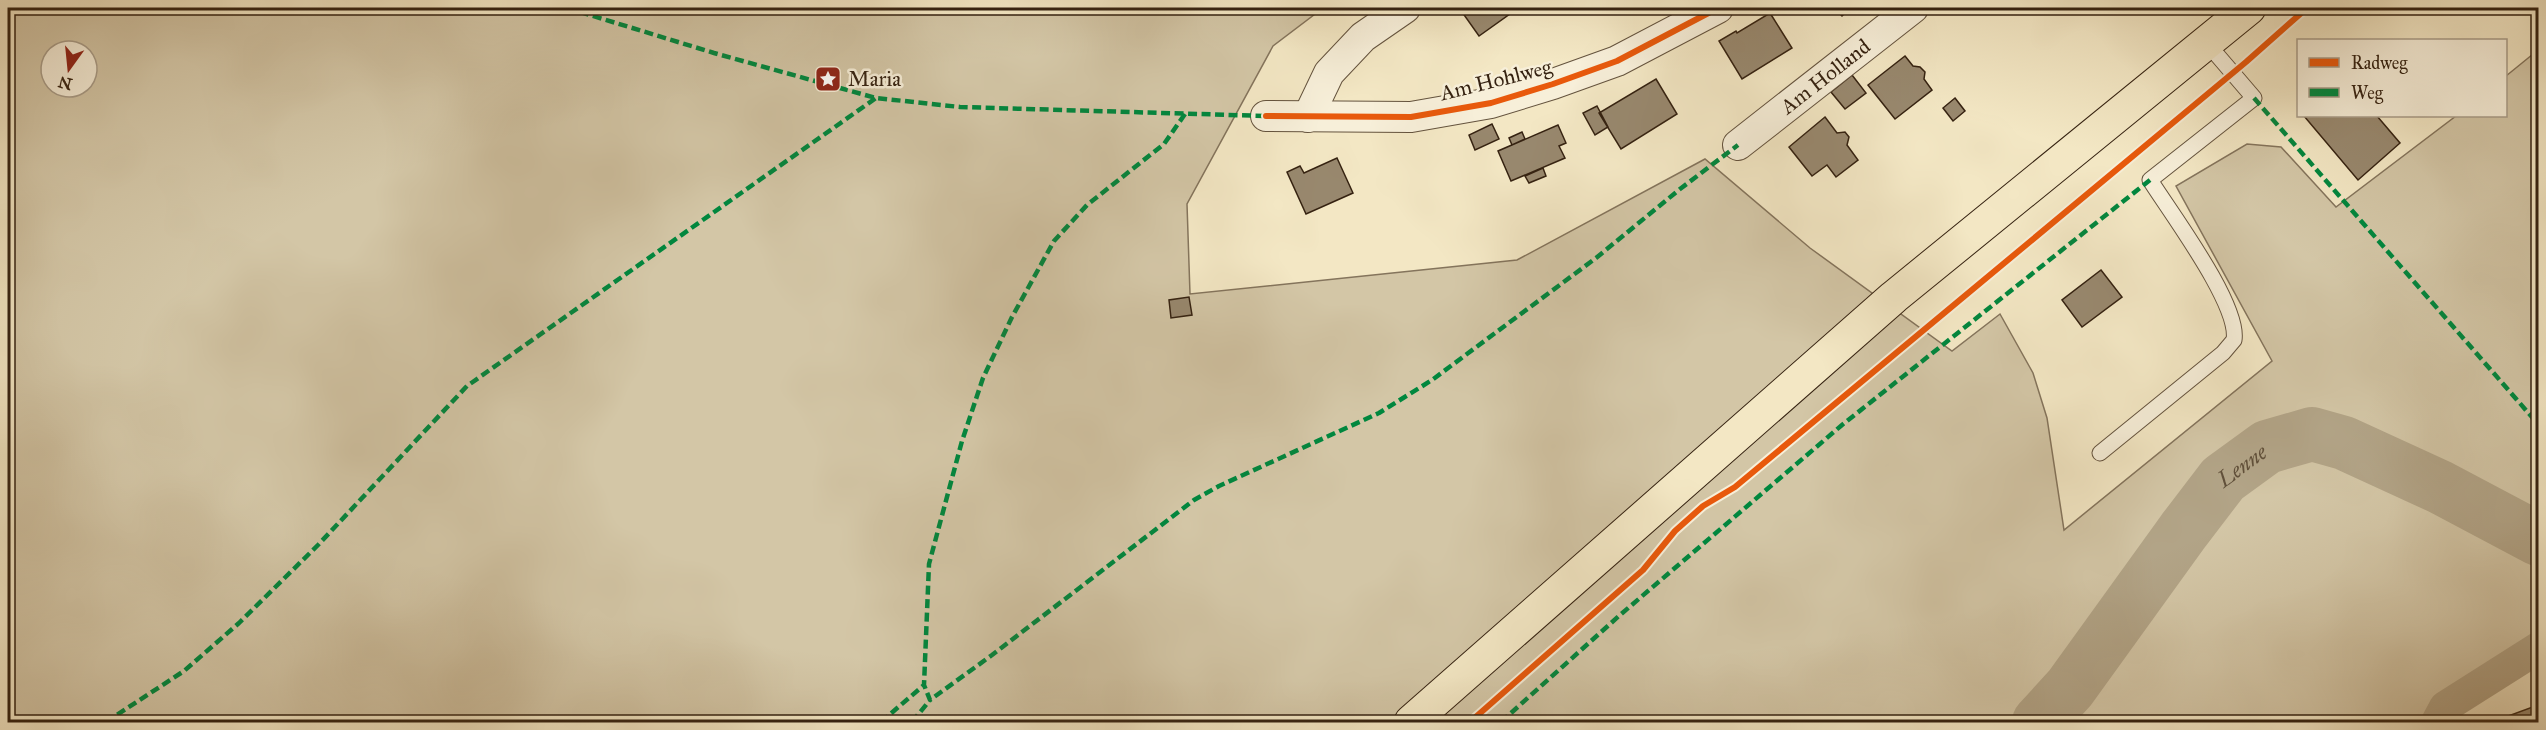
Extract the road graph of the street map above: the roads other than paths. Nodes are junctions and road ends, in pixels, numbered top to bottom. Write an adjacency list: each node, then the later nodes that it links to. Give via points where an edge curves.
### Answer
1 (1405, 8): 7 (street, via 1362,37 1329,73)
2 (1718, 8): 7 (street, Am Hohlweg, via 1617,61 1491,103 1411,117)
3 (1913, 8): 8 (street, Am Holland)
4 (2249, 8): 5 (main road)
5 (2206, 42): 9 (lane, via 2254,98 2150,180 2219,287 2233,324 2234,340); 10 (main road, via 1835,348)
6 (1266, 116): 7 (street, Am Hohlweg)
7 (1308, 117)
8 (1738, 145)
9 (2100, 453)
10 (1411, 723)

